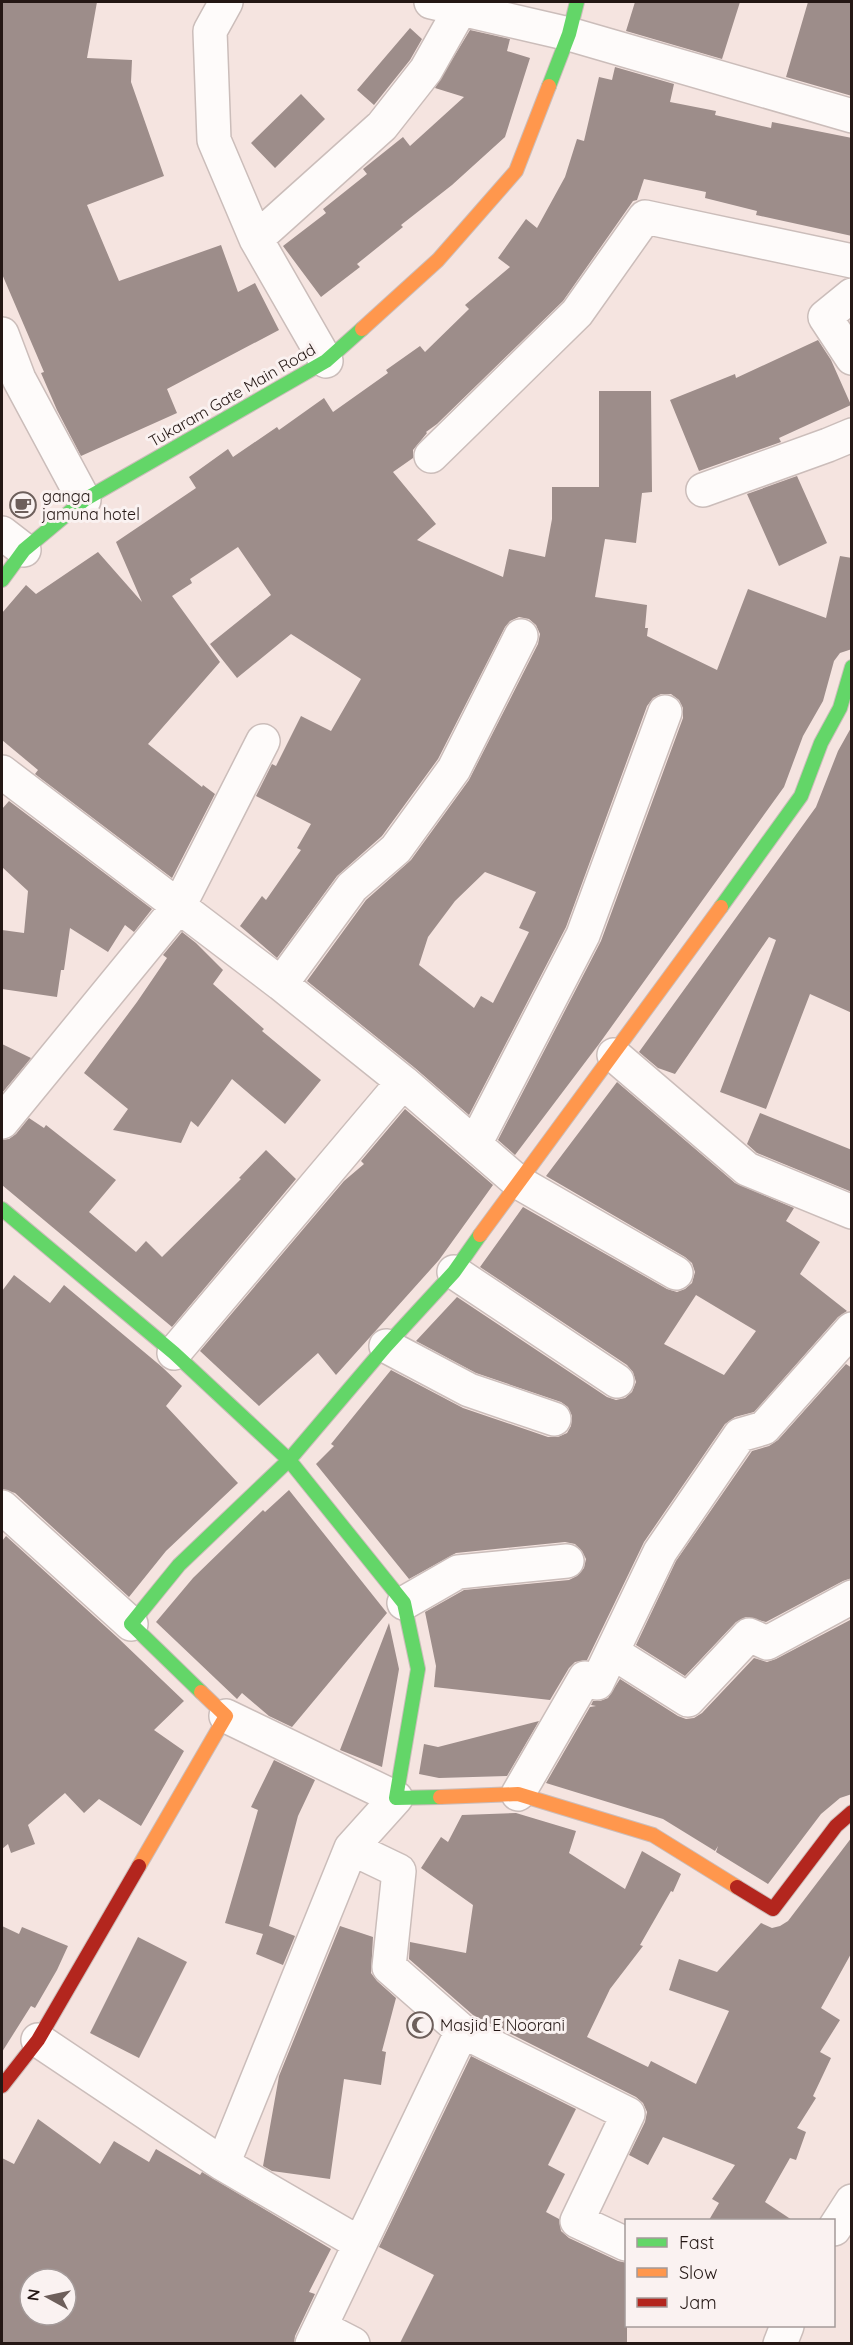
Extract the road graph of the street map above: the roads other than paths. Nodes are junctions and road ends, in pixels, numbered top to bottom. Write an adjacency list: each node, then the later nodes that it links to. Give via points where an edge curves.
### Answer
1 (226, 2): 6 (street, via 210,31 214,140)
2 (577, 2): 4 (street, Tukaram Gate Main Road)
3 (446, 5): 4 (street); 6 (street, via 426,70 382,126)
4 (569, 34): 5 (street); 11 (street, Tukaram Gate Main Road, via 516,171 438,260)
5 (852, 116)
6 (256, 239): 11 (street)
7 (852, 261): 13 (street, via 645,217 576,313)
8 (852, 295): 10 (street, via 825,317)
9 (2, 334): 15 (street, via 19,379)
10 (852, 358)
11 (326, 361): 15 (street, Tukaram Gate Main Road)
12 (852, 435): 14 (street)
13 (431, 456)
14 (703, 490)
15 (84, 500): 16 (street, Tukaram Gate Main Road)
16 (13, 541): 17 (street, Tukaram Gate Main Road)
17 (2, 580)
18 (521, 636): 24 (street, via 454,770 396,849 352,887)
19 (852, 667): 25 (street, via 840,708 821,743 801,796)
20 (665, 712): 28 (street, via 583,935)
21 (263, 741): 23 (street)
22 (2, 772): 23 (street)
23 (179, 906): 24 (street); 27 (street)
24 (281, 984): 26 (street)
25 (614, 1055): 29 (street); 31 (street, via 747,1169)
26 (404, 1082): 28 (street); 36 (street)
27 (2, 1122)
28 (475, 1144): 29 (street)
29 (518, 1182): 32 (street); 33 (street)
30 (2, 1209): 36 (street)
31 (852, 1212)
32 (454, 1272): 35 (street); 37 (street)
33 (675, 1273)
34 (852, 1329): 45 (street, via 764,1428 740,1435 660,1552)
35 (386, 1346): 38 (street, via 469,1390); 39 (street)
36 (174, 1353): 39 (street)
37 (617, 1382)
38 (554, 1419)
39 (289, 1460): 43 (street); 44 (street, via 179,1565)
40 (2, 1507): 44 (street)
41 (567, 1561): 43 (street, via 458,1572)
42 (852, 1597): 45 (street, via 767,1643 749,1635 688,1700)
43 (404, 1603): 48 (street, via 418,1669)
44 (131, 1624): 46 (street)
45 (612, 1652): 47 (street, via 597,1683 585,1678)
46 (226, 1716): 48 (street); 52 (street)
47 (518, 1794): 48 (street); 49 (street, via 653,1835 772,1909 836,1826)
48 (396, 1798): 50 (street)
49 (852, 1812)
50 (351, 1848): 51 (street, via 399,1871 389,1967); 54 (street)
51 (462, 2031): 57 (street); 58 (street, via 628,2114 577,2221)
52 (38, 2040): 53 (street); 54 (street)
53 (2, 2086)
54 (224, 2164): 57 (street)
55 (852, 2201): 56 (street)
56 (835, 2227)
57 (359, 2243): 60 (street)
58 (625, 2243)
59 (786, 2327): 62 (street)
60 (316, 2335): 61 (street)
61 (353, 2343)
62 (780, 2343)

